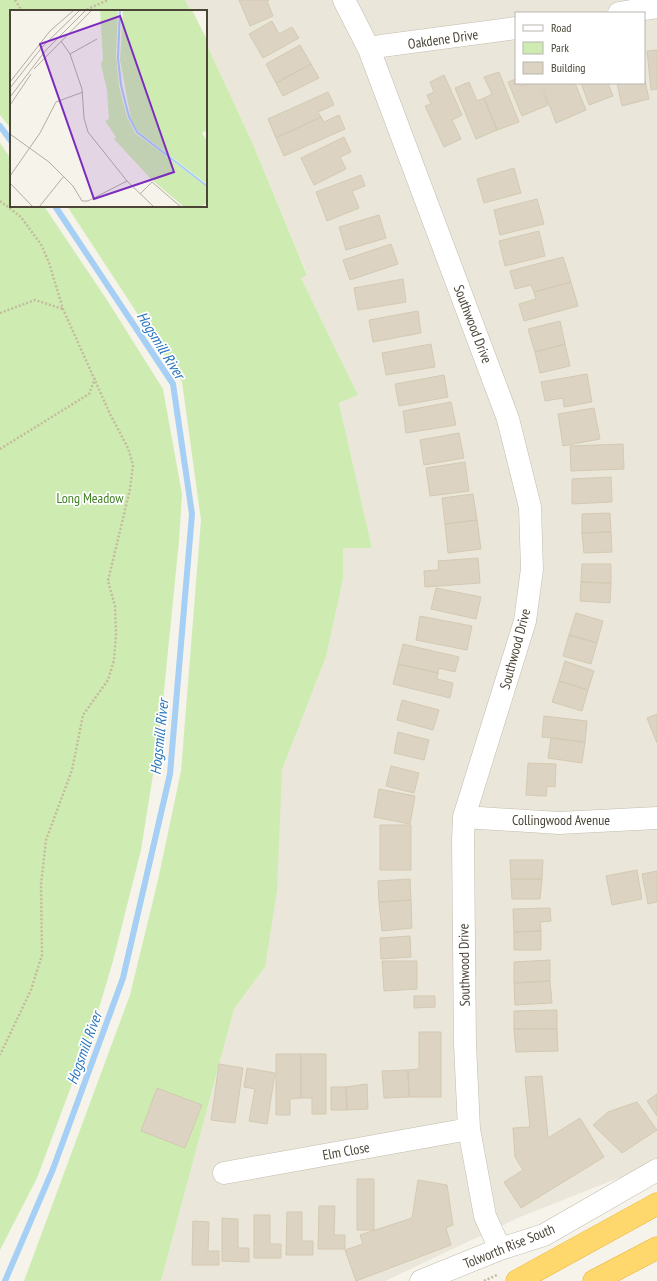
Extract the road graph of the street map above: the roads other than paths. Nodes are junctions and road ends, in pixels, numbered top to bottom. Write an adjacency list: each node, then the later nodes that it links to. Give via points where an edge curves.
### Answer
1 (344, 0): 5 (street, Southwood Drive)
2 (657, 7): 3 (street)
3 (625, 12)
4 (515, 28): 5 (street, Oakdene Drive)
5 (369, 49): 6 (street, Southwood Drive, via 508,418 530,507 532,569 526,622)
6 (464, 817): 7 (street, Collingwood Avenue, via 559,823); 8 (street, Southwood Drive, via 465,1044)
7 (657, 818)
8 (469, 1129): 10 (street, Elm Close); 13 (street, Southwood Drive, via 485,1216)
9 (657, 1170): 13 (street, Tolworth Rise South, via 544,1235)
10 (224, 1173)
11 (657, 1204): 15 (highway)
12 (657, 1248): 16 (highway)
13 (500, 1249): 14 (street, Tolworth Rise South)
14 (421, 1281)
15 (517, 1281)
16 (594, 1281)

